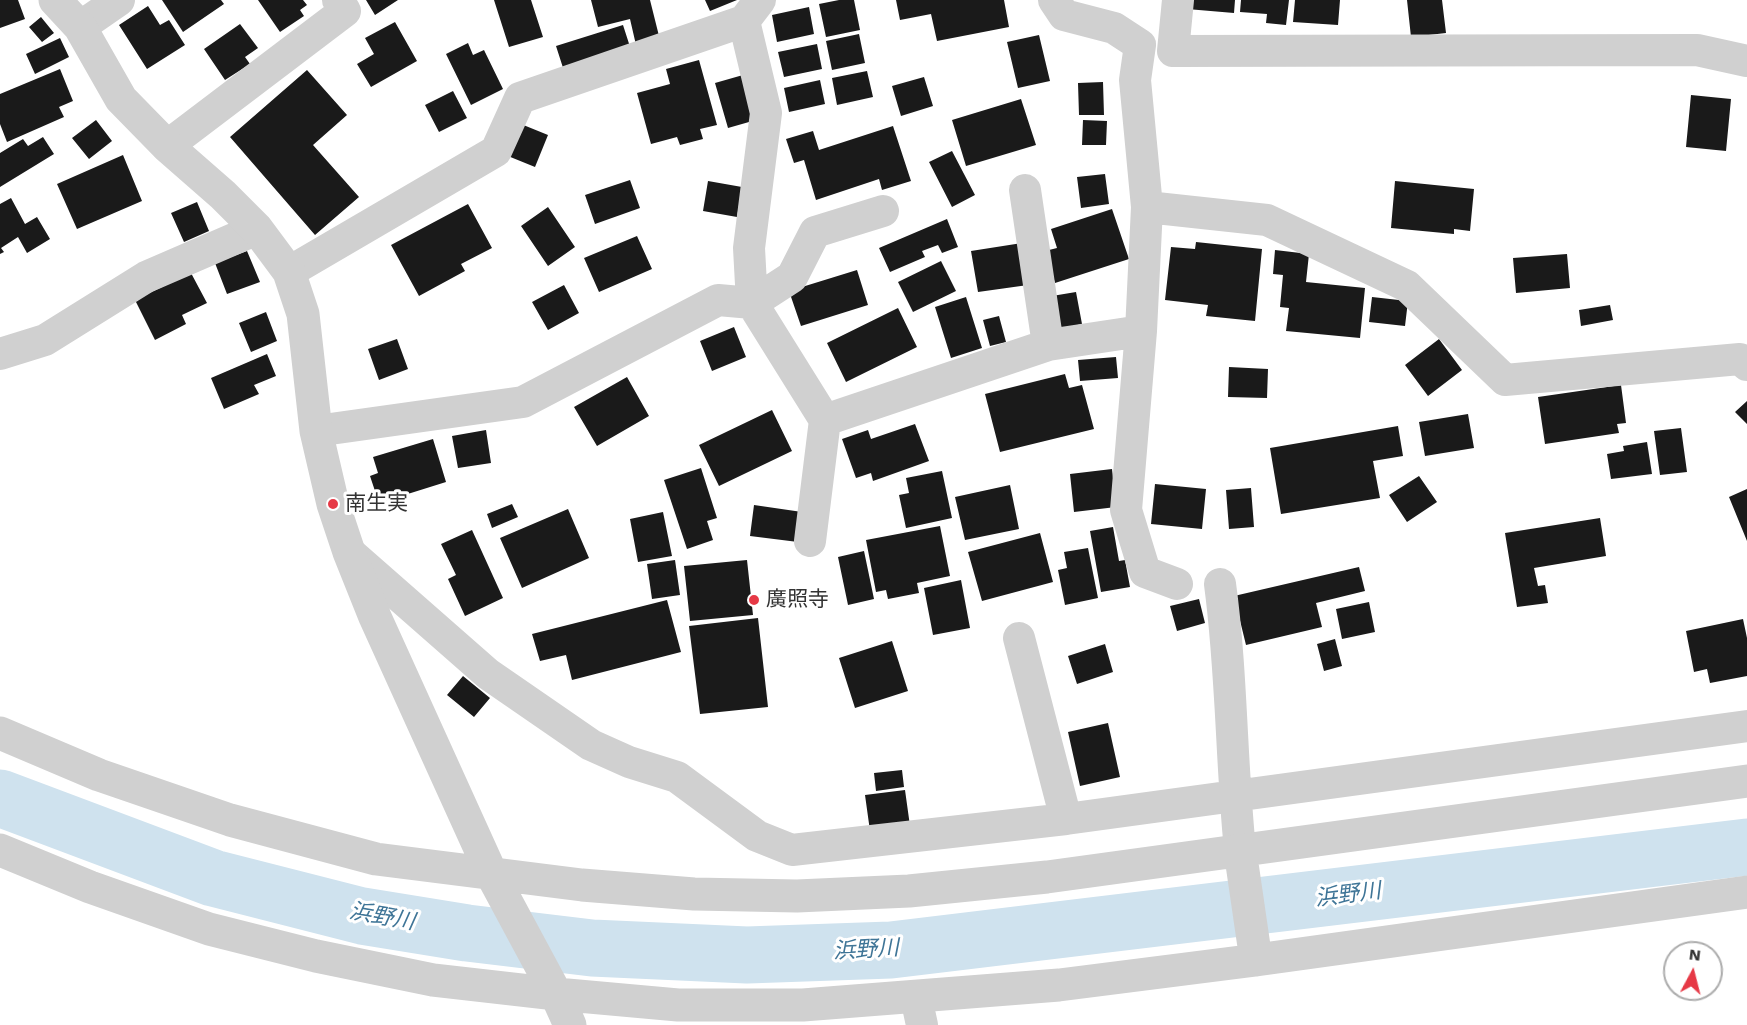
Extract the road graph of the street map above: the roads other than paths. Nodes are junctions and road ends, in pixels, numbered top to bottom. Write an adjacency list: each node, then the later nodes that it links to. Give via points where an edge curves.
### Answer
1 (55, 0): 7 (street)
2 (119, 0): 7 (street)
3 (338, 0): 11 (street, via 345,10)
4 (1054, 0): 8 (street, via 1064,15 1114,28)
5 (1178, 0): 9 (street)
6 (757, 5): 16 (street, via 520,98 496,151); 17 (street, via 766,113 749,248)
7 (80, 27): 11 (street, via 122,99)
8 (1140, 45): 9 (street); 13 (street, via 1135,80)
9 (1173, 51): 10 (street, via 1696,50)
10 (1747, 61)
11 (166, 146): 15 (street)
12 (1025, 190): 19 (street)
13 (1147, 207): 18 (street); 21 (street, via 1267,220 1407,286 1505,380 1740,359)
14 (883, 211): 17 (street, via 814,232 792,277)
15 (257, 229): 16 (street); 20 (street, via 146,277 45,340)
16 (289, 272): 23 (street, via 303,314)
17 (752, 303): 22 (street); 23 (street, via 718,300 523,402)
18 (1140, 331): 19 (street); 26 (street, via 1126,510 1145,572)
19 (1048, 345): 22 (street)
20 (0, 354)
21 (1747, 365)
22 (825, 420): 24 (street)
23 (316, 431): 25 (street)
24 (810, 541)
25 (349, 552): 35 (street, via 488,674 591,745 677,777 758,836); 37 (street)
26 (1178, 584)
27 (1221, 584): 32 (street, via 1228,639)
28 (1019, 638): 33 (street)
29 (1747, 726): 32 (street)
30 (0, 734): 37 (street, via 99,775 230,820 376,859)
31 (1747, 781): 36 (street)
32 (1235, 797): 33 (street); 36 (street)
33 (1066, 819): 35 (street)
34 (0, 850): 41 (street, via 209,929 433,980)
35 (792, 850): 39 (street)
36 (1240, 850): 39 (street, via 1047,877 909,891); 40 (street)
37 (492, 875): 39 (street, via 694,894); 41 (street)
38 (1747, 892): 40 (street)
39 (797, 896)
40 (1256, 960): 42 (street, via 1059,985)
41 (556, 994): 42 (street, via 678,1005 803,1005); 43 (street)
42 (919, 1011)
43 (570, 1025)

